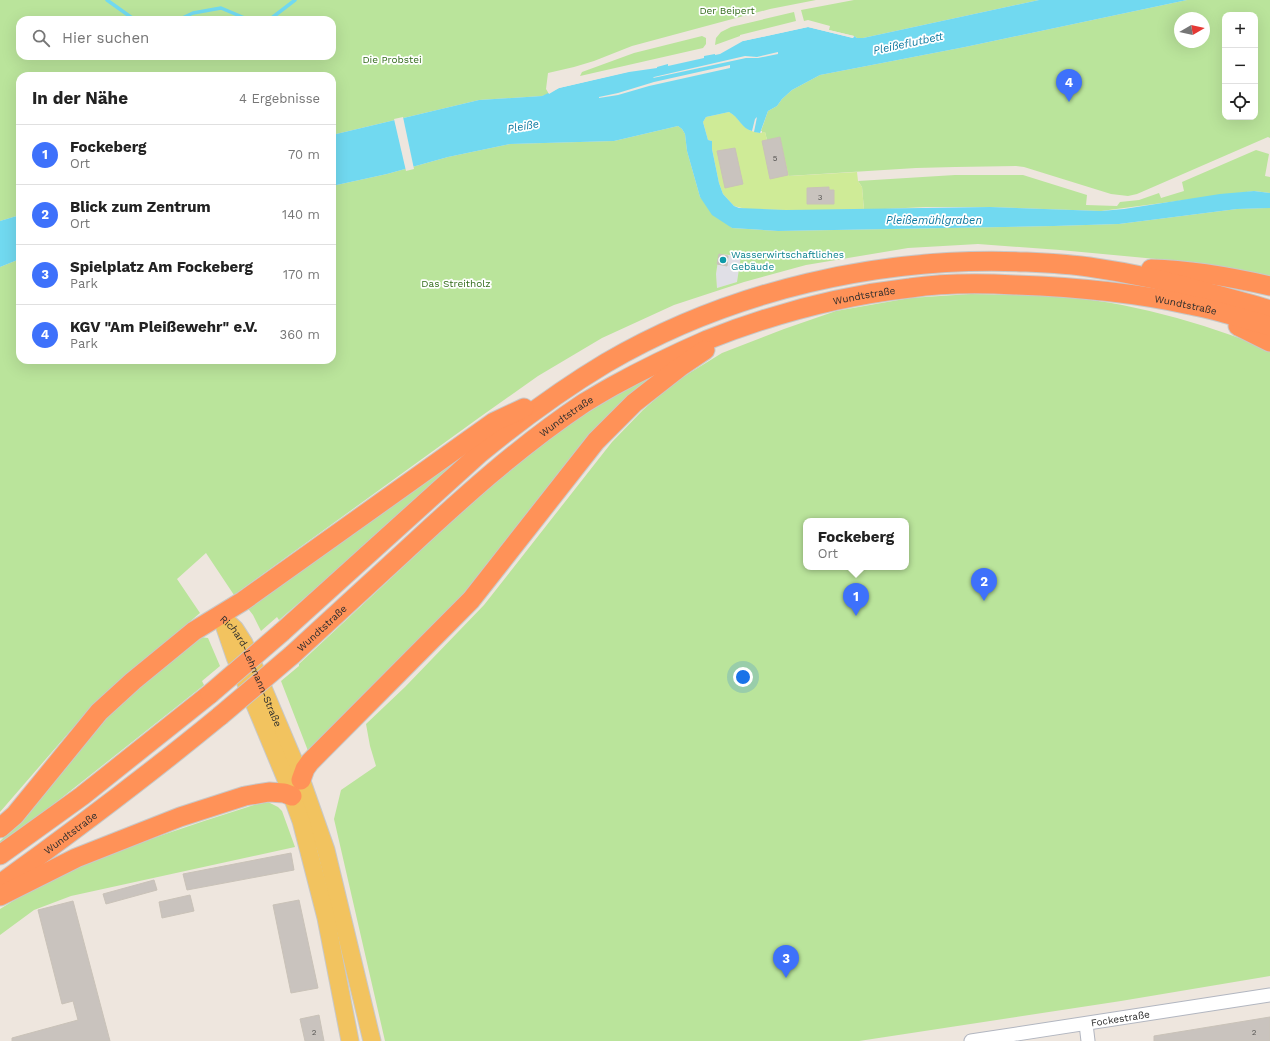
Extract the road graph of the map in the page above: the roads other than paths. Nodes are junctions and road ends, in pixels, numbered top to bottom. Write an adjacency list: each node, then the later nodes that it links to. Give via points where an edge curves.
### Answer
1 (1088, 267): 2 (highway, via 1175,270); 4 (highway, Wundtstraße, via 1170,282); 8 (highway, Wundtstraße, via 976,261 914,265 820,280 748,300 677,327)
2 (1270, 286)
3 (1193, 305): 5 (highway, Wundtstraße); 6 (highway, Wundtstraße, via 1090,289 989,284 913,287 824,303 773,316); 7 (highway)
4 (1270, 310)
5 (1270, 326)
6 (733, 330): 10 (highway, via 634,403 596,441 471,600 310,762); 13 (highway, Wundtstraße, bridge, via 646,368 586,401 542,433 466,495 292,655 220,716 92,817)
7 (1270, 342)
8 (567, 388): 9 (highway, via 494,422); 12 (highway, Wundtstraße, bridge, via 479,454 210,694 82,796)
9 (220, 615): 10 (main road, Richard-Lehmann-Straße, via 235,629 244,643 288,746); 11 (highway, via 194,631 99,712 15,815)
10 (297, 788): 14 (highway, via 284,793 269,792 245,796 180,817 76,858); 17 (main road, Richard-Lehmann-Straße); 18 (main road, Richard-Lehmann-Straße, via 326,850)
11 (0, 828)
12 (0, 855)
13 (0, 884)
14 (0, 896)
15 (1270, 995): 16 (street, Fockestraße)
16 (1086, 1024): 19 (street, Fockestraße); 20 (street)
17 (350, 1041)
18 (372, 1041)
19 (970, 1041)
20 (1088, 1041)

